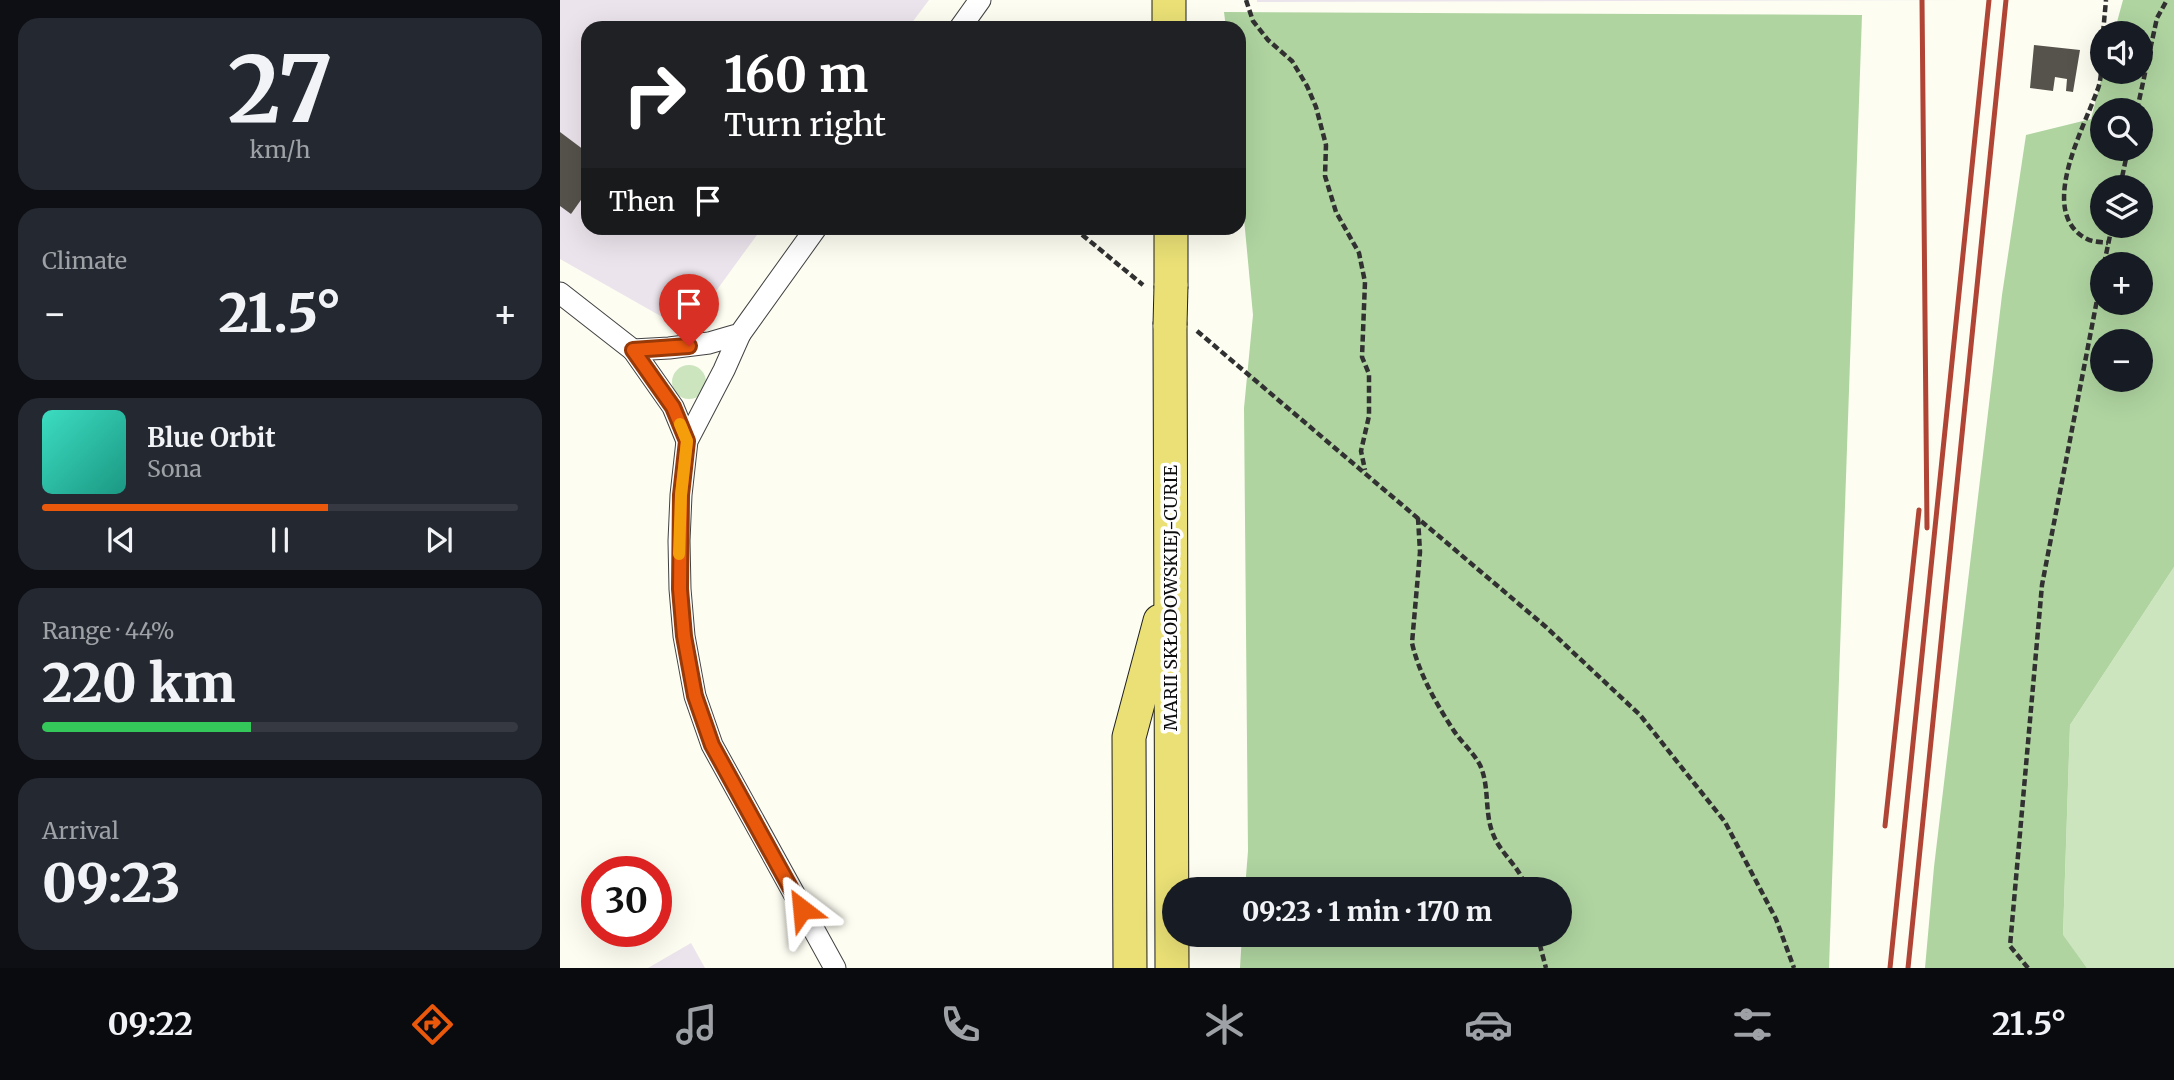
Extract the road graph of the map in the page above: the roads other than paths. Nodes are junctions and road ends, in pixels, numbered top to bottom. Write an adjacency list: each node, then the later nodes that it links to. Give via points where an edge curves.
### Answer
1 (981, 0): 3 (street)
2 (1169, 0): 4 (main road)
3 (965, 21)
4 (1169, 21)
5 (811, 235): 8 (street)
6 (1170, 235): 11 (main road, MARII SKŁODOWSKIEJ-CURIE, bridge, via 1159,287 1179,324)
7 (560, 293): 9 (street)
8 (740, 334): 9 (street, via 709,343); 10 (street)
9 (633, 350): 10 (street, via 673,407)
10 (687, 441): 12 (street, via 680,589 695,696 712,745)
11 (1171, 577): 13 (main road, via 1129,737); 14 (main road, MARII SKŁODOWSKIEJ-CURIE)
12 (835, 968)
13 (1130, 968)
14 (1172, 968)

